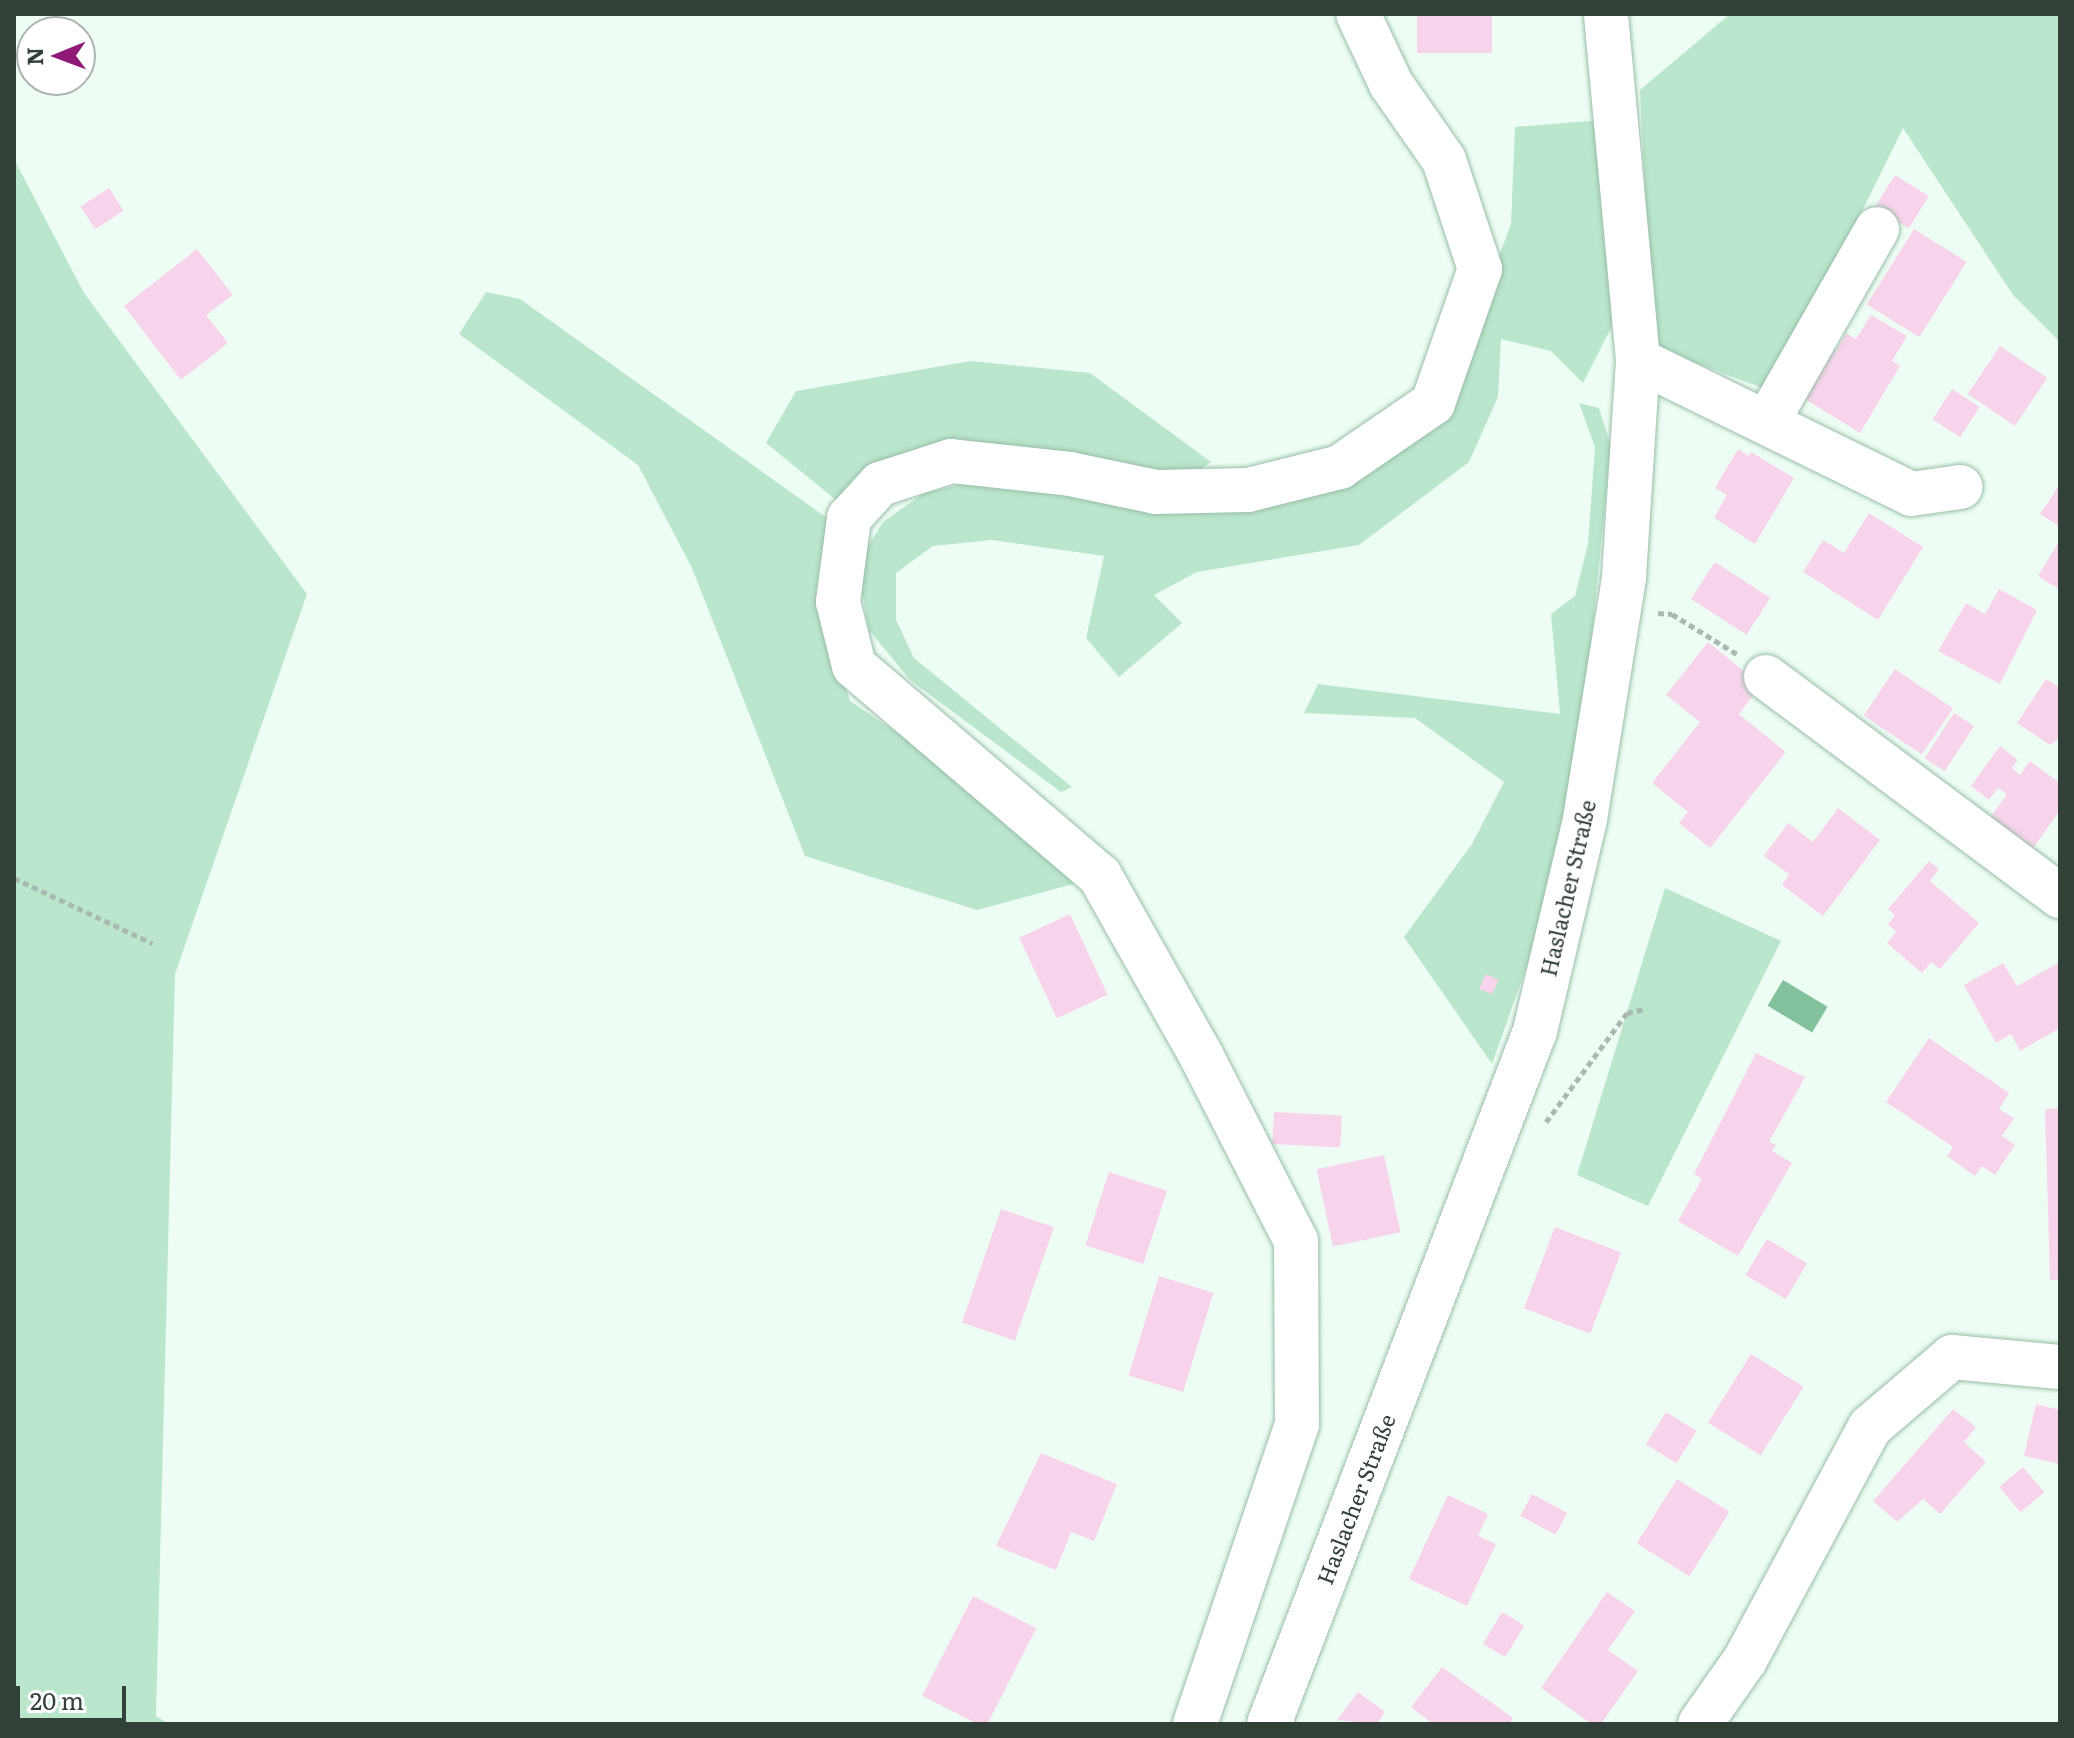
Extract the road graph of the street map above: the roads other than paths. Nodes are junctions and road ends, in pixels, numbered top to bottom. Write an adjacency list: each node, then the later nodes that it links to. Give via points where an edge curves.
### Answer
1 (1358, 14): 10 (street, via 1391,84 1444,160 1480,269 1433,403 1340,467 1248,490 1156,492 1070,474 951,461 880,484 849,518 838,602 854,666 1100,876 1202,1057 1296,1241 1297,1424)
2 (1606, 14): 4 (street, Haslacher Straße)
3 (1877, 229): 5 (street)
4 (1638, 360): 5 (street); 11 (street, Haslacher Straße, via 1619,609 1585,819 1535,1031)
5 (1767, 422): 6 (street, via 1911,494)
6 (1961, 487)
7 (1766, 677): 8 (street)
8 (2060, 896)
9 (2060, 1367): 12 (street, via 1952,1357 1870,1427 1745,1660)
10 (1195, 1724)
11 (1269, 1724)
12 (1700, 1724)

